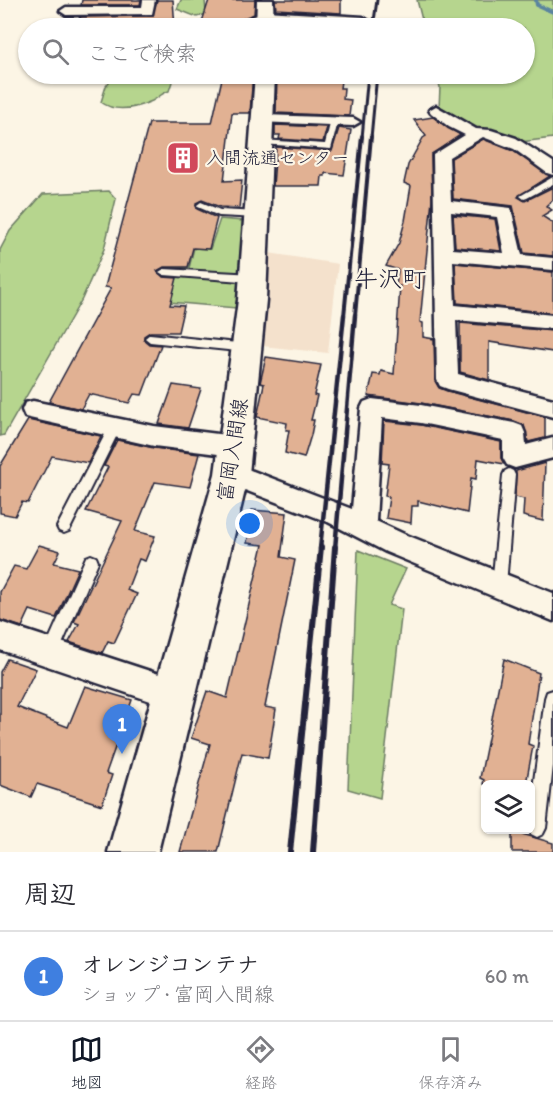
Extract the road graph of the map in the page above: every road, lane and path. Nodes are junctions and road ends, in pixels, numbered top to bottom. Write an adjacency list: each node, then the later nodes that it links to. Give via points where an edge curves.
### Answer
1 (149, 0): 2 (street, via 148,11)
2 (66, 11)
3 (265, 14): 4 (street)
4 (324, 18)
5 (265, 84): 9 (main road, 富岡入間線)
6 (436, 110): 10 (street)
7 (334, 122): 8 (street); 9 (street); 9 (lane, via 328,147)
8 (353, 122)
9 (263, 130): 16 (main road, 富岡入間線)
10 (474, 134): 11 (street, via 506,138); 15 (street, via 441,154)
11 (553, 170)
12 (553, 180): 13 (lane)
13 (524, 196)
14 (201, 205): 16 (lane, via 219,213)
15 (443, 206): 17 (street); 18 (street, via 505,212)
16 (258, 215): 21 (main road, 富岡入間線)
17 (445, 254): 18 (street); 22 (street)
18 (513, 260): 19 (street)
19 (553, 264)
20 (164, 272): 21 (lane)
21 (254, 278): 25 (main road, 富岡入間線)
22 (448, 312): 23 (street); 26 (street, via 448,380)
23 (553, 322)
24 (150, 338): 25 (lane)
25 (247, 348): 30 (main road, 富岡入間線)
26 (553, 408)
27 (33, 410): 28 (street)
28 (115, 428): 30 (street); 33 (lane)
29 (553, 448): 32 (street, via 515,458 514,433 372,408)
30 (233, 460): 32 (street); 39 (main road, 富岡入間線)
31 (509, 475): 35 (lane)
32 (363, 525): 35 (street, via 395,543)
33 (64, 527)
34 (91, 562): 38 (lane)
35 (498, 585): 36 (street)
36 (553, 607)
37 (0, 636): 38 (street)
38 (51, 652): 39 (street)
39 (174, 694): 42 (main road, 富岡入間線)
40 (553, 698): 41 (lane)
41 (537, 828)
42 (133, 852)

